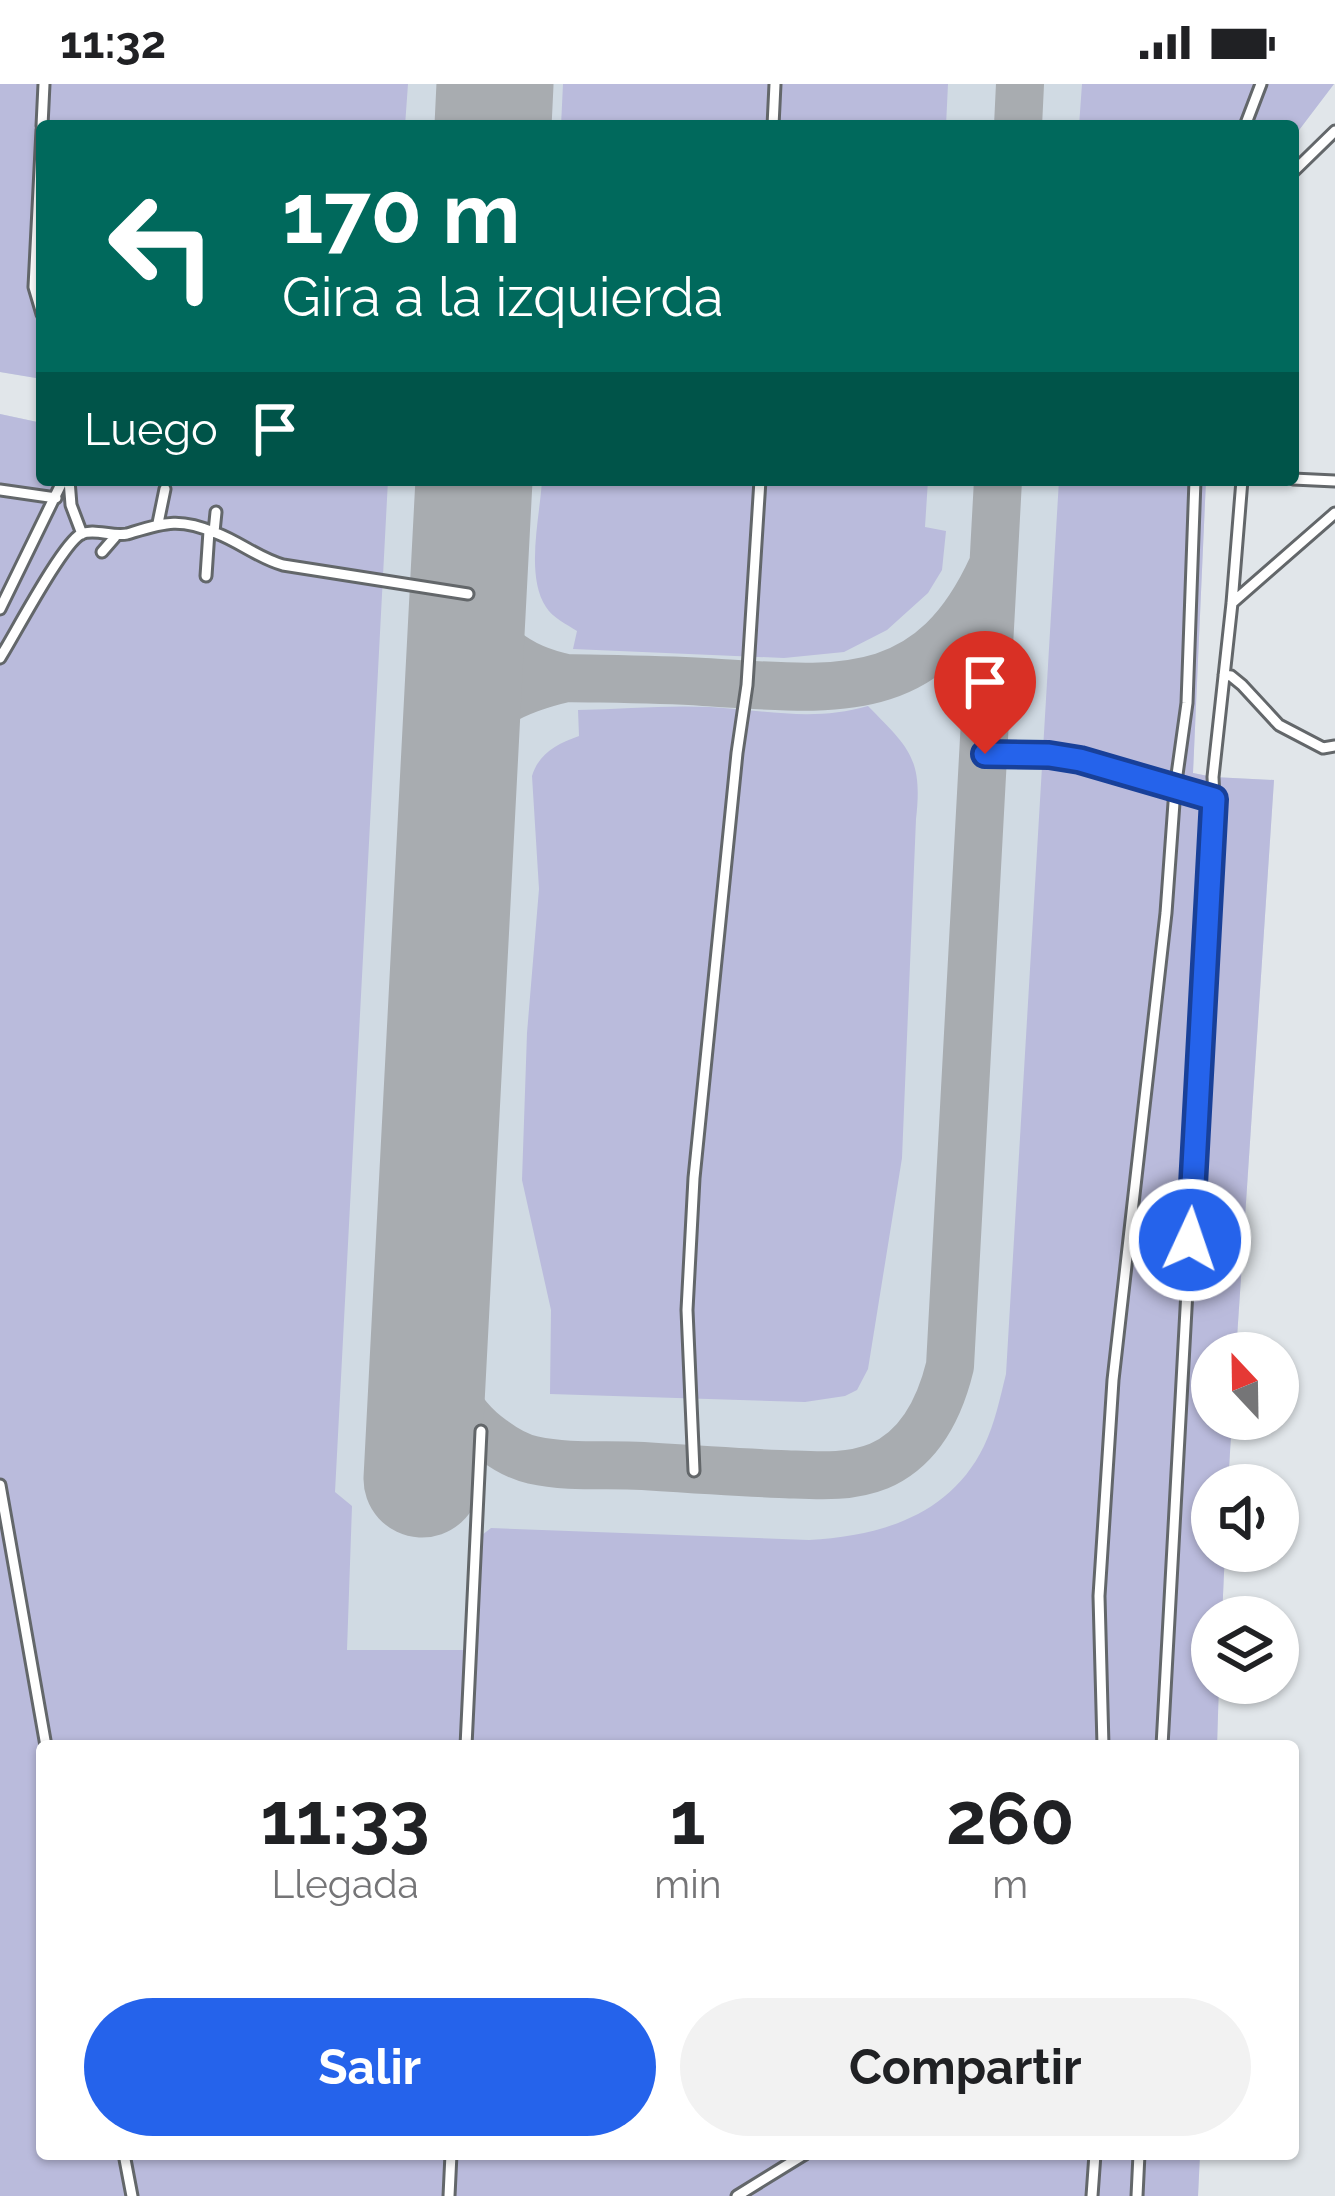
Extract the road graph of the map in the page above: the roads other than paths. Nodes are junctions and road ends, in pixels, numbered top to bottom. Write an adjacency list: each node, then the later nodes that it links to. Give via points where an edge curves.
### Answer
1 (44, 84): 4 (lane)
2 (776, 84): 5 (lane)
3 (1261, 84): 6 (lane)
4 (42, 120)
5 (773, 120)
6 (1247, 120)
7 (1335, 131): 8 (lane)
8 (1299, 166)
9 (36, 247): 10 (lane)
10 (36, 294)
11 (1299, 479): 12 (lane)
12 (1335, 481)
13 (63, 486): 20 (lane)
14 (67, 486): 25 (lane)
15 (760, 486): 39 (lane, via 694,1178 687,1310)
16 (1195, 486): 36 (lane, via 1187,703)
17 (1242, 486): 30 (lane)
18 (165, 489): 23 (lane)
19 (0, 490): 20 (lane)
20 (56, 499): 31 (lane)
21 (216, 512): 24 (lane)
22 (1335, 513): 30 (lane)
23 (158, 523): 24 (lane); 26 (lane)
24 (212, 531): 28 (lane); 29 (lane, via 283,566)
25 (82, 534): 26 (lane); 32 (lane)
26 (115, 537): 27 (lane)
27 (102, 552)
28 (206, 576)
29 (468, 594)
30 (1232, 603): 33 (lane)
31 (0, 609)
32 (0, 658)
33 (1224, 675): 34 (lane, via 1279,725 1322,748); 37 (lane)
34 (1335, 746)
35 (985, 754): 36 (lane, via 1080,760)
36 (1174, 789): 37 (lane); 43 (lane, via 1114,1381 1099,1596)
37 (1214, 799): 44 (lane)
38 (481, 1431): 42 (lane)
39 (694, 1471)
40 (0, 1485): 41 (lane)
41 (45, 1740)
42 (466, 1740)
43 (1102, 1740)
44 (1162, 1740)
45 (125, 2160): 50 (lane)
46 (451, 2160): 51 (lane)
47 (795, 2160): 52 (lane)
48 (1095, 2160): 53 (lane)
49 (1139, 2160): 54 (lane)
50 (132, 2196)
51 (449, 2196)
52 (737, 2196)
53 (1092, 2196)
54 (1137, 2196)

